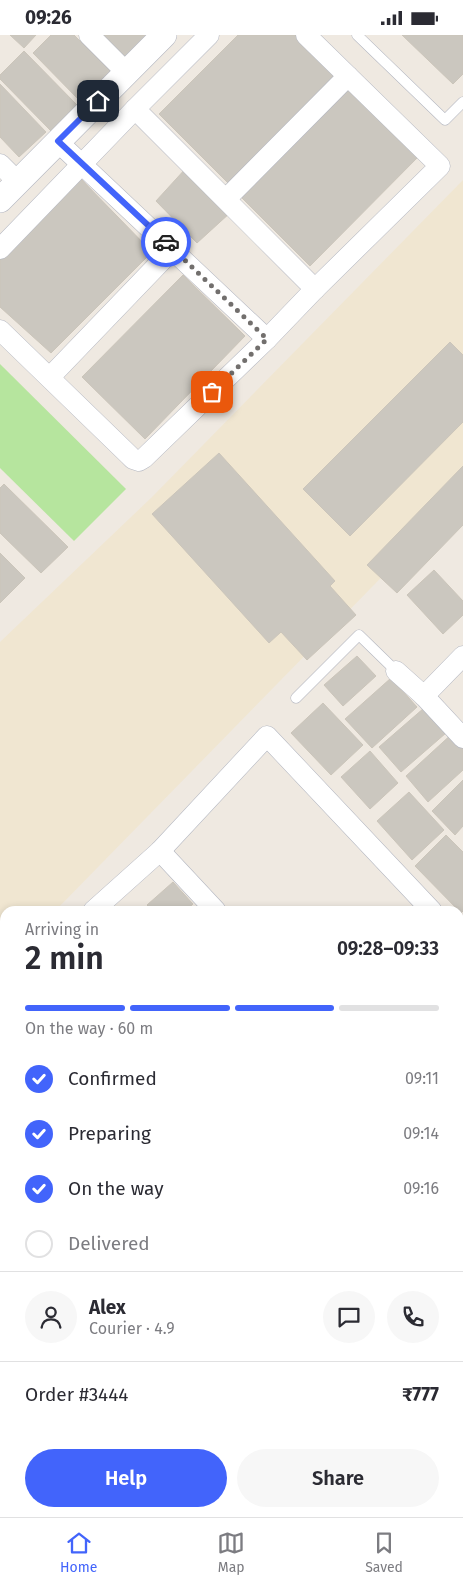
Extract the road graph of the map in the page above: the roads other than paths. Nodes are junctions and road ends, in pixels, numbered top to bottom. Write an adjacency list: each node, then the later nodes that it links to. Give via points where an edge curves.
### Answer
1 (89, 35): 6 (street)
2 (164, 35): 6 (street)
3 (209, 35): 9 (street)
4 (306, 35): 7 (street)
5 (357, 35): 8 (lane, via 445,120)
6 (126, 72): 10 (street)
7 (348, 76): 14 (street); 18 (street, via 440,166)
8 (463, 102)
9 (135, 109): 11 (street); 14 (street)
10 (58, 141): 11 (street); 13 (street)
11 (82, 163): 16 (street); 17 (street)
12 (0, 164): 13 (street)
13 (18, 182): 15 (street)
14 (226, 199): 18 (street)
15 (0, 200)
16 (0, 249)
17 (173, 249): 20 (street); 21 (street)
18 (315, 289): 20 (street)
19 (0, 330): 21 (street)
20 (267, 339): 21 (street, via 139,461 133,459)
21 (50, 377)
22 (463, 656): 24 (street)
23 (396, 671): 24 (street); 25 (lane, via 359,635)
24 (424, 696): 26 (street)
25 (296, 698)
26 (463, 738)
27 (160, 851): 28 (street); 29 (street); 30 (street, via 267,736)
28 (99, 906)
29 (211, 906)
30 (427, 906)

